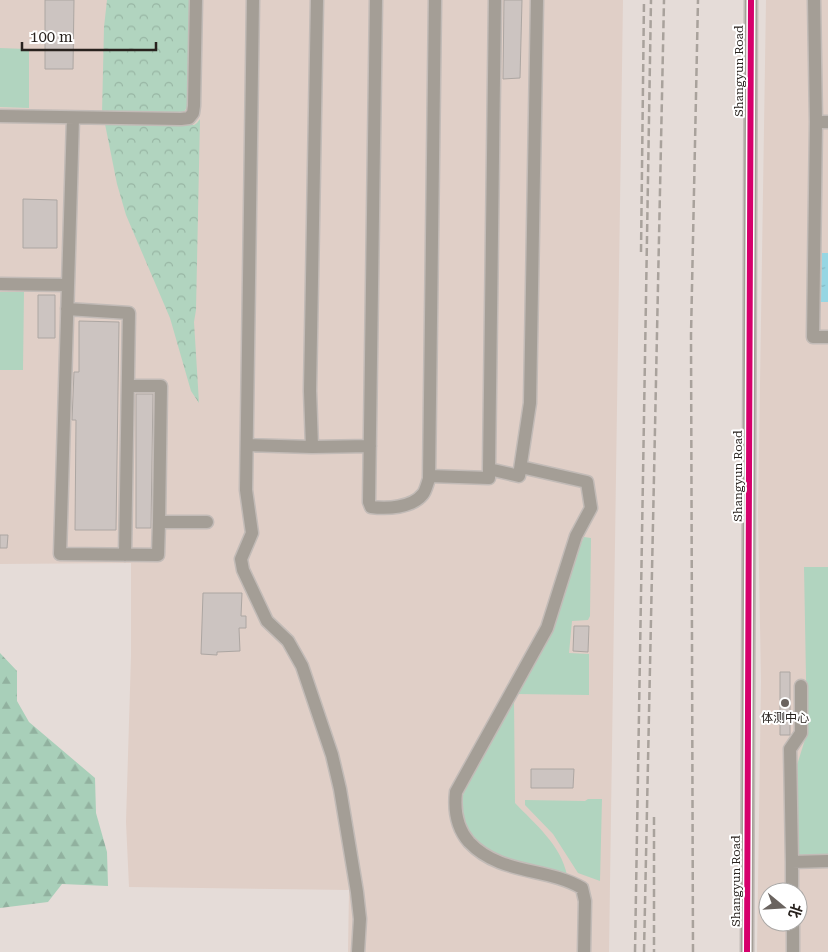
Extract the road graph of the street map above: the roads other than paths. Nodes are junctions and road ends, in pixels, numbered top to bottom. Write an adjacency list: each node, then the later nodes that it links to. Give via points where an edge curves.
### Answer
1 (196, 0): 11 (street, via 194,106 190,118)
2 (253, 0): 18 (street)
3 (317, 0): 20 (street, via 310,391)
4 (376, 0): 19 (street)
5 (435, 0): 23 (street)
6 (495, 0): 22 (street)
7 (537, 0): 21 (street, via 530,403)
8 (751, 0): 34 (street, Shangyun Road)
9 (814, 0): 12 (street)
10 (0, 116): 11 (street)
11 (73, 118): 14 (street)
12 (822, 122): 16 (street, via 814,337)
13 (0, 284): 14 (street)
14 (67, 285): 15 (street)
15 (67, 309): 17 (street, via 129,313); 26 (street, via 60,554)
16 (828, 337)
17 (129, 386): 24 (street, via 161,386); 26 (street)
18 (248, 445): 20 (street); 32 (street, via 246,490 252,533 241,559 242,570 267,622 288,641 302,666 332,755 360,920)
19 (370, 446): 20 (street); 23 (street, via 371,507 393,507 415,501 424,493)
20 (312, 447)
21 (521, 467): 22 (street, via 519,476); 33 (street, via 586,482 591,508 576,536 547,628 456,792 454,807 465,837 484,856 573,882 582,888 585,901)
22 (489, 470): 23 (street, via 489,478)
23 (429, 476)
24 (159, 522): 25 (street); 26 (street, via 158,555)
25 (207, 522)
26 (125, 555)
27 (801, 686): 29 (street, via 801,733 790,749)
28 (828, 861): 29 (street)
29 (792, 862): 30 (street)
30 (792, 882)
31 (793, 932): 35 (street)
32 (358, 952)
33 (584, 952)
34 (747, 952)
35 (793, 952)

